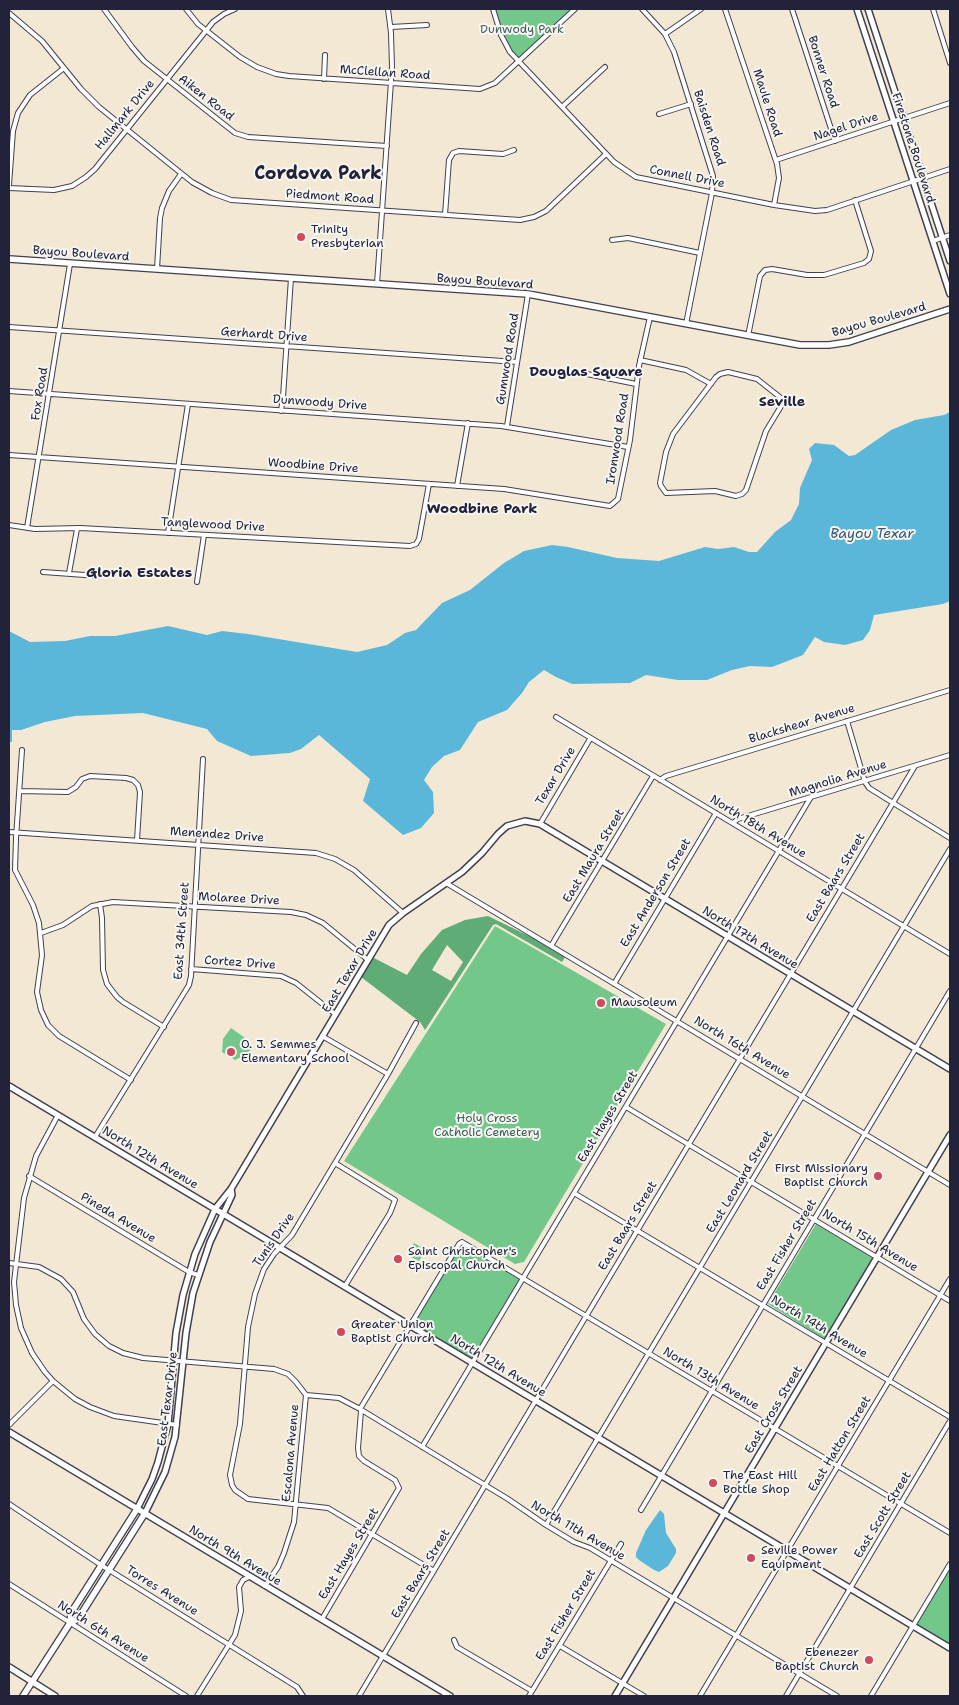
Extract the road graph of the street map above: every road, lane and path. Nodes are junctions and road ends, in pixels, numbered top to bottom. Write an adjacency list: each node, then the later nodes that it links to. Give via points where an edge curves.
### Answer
1 (104, 9): 24 (street, Aiken Road, via 136,53)
2 (186, 9): 17 (street, McClellan Road)
3 (235, 9): 17 (street, Hallmark Drive, via 218,17)
4 (388, 9): 16 (street)
5 (493, 9): 20 (street, Connell Drive, via 500,35)
6 (575, 9): 20 (street, McClellan Road)
7 (642, 9): 18 (street, Baisden Road)
8 (701, 9): 18 (street)
9 (725, 9): 38 (street, Maule Road)
10 (792, 9): 34 (street, Bonner Road)
11 (857, 9): 32 (street, Firestone Boulevard)
12 (868, 9): 31 (street, Firestone Boulevard)
13 (933, 9): 21 (street)
14 (9, 12): 23 (street, Piedmont Road, via 34,33)
15 (427, 26): 16 (street)
16 (391, 27): 26 (street)
17 (206, 30): 24 (street, Hallmark Drive); 25 (street, McClellan Road, via 257,67 289,76)
18 (665, 34): 28 (street, Baisden Road)
19 (325, 55): 25 (street)
20 (519, 61): 26 (street, McClellan Road, via 495,83 480,89); 29 (street, Connell Drive)
21 (950, 62)
22 (605, 67): 29 (street)
23 (64, 68): 33 (street, Piedmont Road, via 88,97); 43 (street, via 30,96 18,113 13,130)
24 (167, 79): 33 (street, Hallmark Drive); 35 (street, Aiken Road, via 228,128 242,135)
25 (324, 79): 26 (street, McClellan Road)
26 (391, 83): 35 (street)
27 (950, 103): 31 (street, Nagel Drive)
28 (691, 104): 30 (street); 44 (street, Baisden Road, via 712,168)
29 (562, 107): 37 (street, Connell Drive)
30 (659, 114)
31 (904, 118): 32 (street, Nagel Drive); 41 (street, Firestone Boulevard)
32 (894, 122): 34 (street, Nagel Drive); 42 (street, Firestone Boulevard)
33 (126, 130): 40 (street, Piedmont Road); 43 (street, Hallmark Drive, via 92,172 72,186 47,190)
34 (835, 141): 38 (street, Nagel Drive)
35 (387, 146): 47 (street)
36 (514, 150): 48 (street, via 503,154 453,153 449,160)
37 (606, 154): 44 (street, Connell Drive, via 636,177); 48 (street, Piedmont Road, via 546,210 534,217 520,220)
38 (776, 160): 46 (street, Maule Road, via 779,178)
39 (950, 169): 41 (street, Connell Drive)
40 (181, 174): 47 (street, Piedmont Road, via 202,188 232,200); 57 (street, via 162,208)
41 (923, 178): 42 (street, Connell Drive); 50 (street, Firestone Boulevard)
42 (913, 181): 45 (street, Connell Drive); 52 (street, Firestone Boulevard)
43 (9, 186)
44 (712, 193): 46 (street, Connell Drive); 53 (street, Baisden Road)
45 (855, 200): 46 (street, Connell Drive, via 815,211); 67 (street, via 871,251 869,259 824,275 772,268 765,270 760,276)
46 (774, 205)
47 (382, 211): 48 (street, Piedmont Road); 59 (street)
48 (445, 215)
49 (950, 235): 50 (street)
50 (943, 238): 52 (street); 55 (street, Firestone Boulevard)
51 (612, 240): 53 (street, via 628,238)
52 (933, 241): 61 (street, Firestone Boulevard)
53 (700, 253): 64 (street, Baisden Road)
54 (9, 259): 56 (main road, Bayou Boulevard)
55 (950, 261)
56 (70, 264): 57 (main road, Bayou Boulevard); 66 (street, Fox Road)
57 (156, 269): 58 (main road, Bayou Boulevard)
58 (291, 278): 59 (main road, Bayou Boulevard); 68 (street)
59 (377, 284): 60 (main road, Bayou Boulevard)
60 (528, 294): 63 (main road, Bayou Boulevard); 70 (street, Gumwood Road)
61 (950, 294)
62 (950, 309): 67 (main road, Bayou Boulevard, via 836,344 800,345)
63 (650, 317): 64 (main road, Bayou Boulevard); 69 (street, Ironwood Road)
64 (686, 324): 67 (main road, Bayou Boulevard)
65 (9, 327): 66 (street, Gerhardt Drive)
66 (60, 331): 68 (street, Gerhardt Drive); 75 (street, Fox Road)
67 (748, 336)
68 (287, 346): 70 (street, Gerhardt Drive); 77 (street)
69 (640, 360): 72 (street, Ironwood Road); 73 (street, via 686,370)
70 (518, 362): 79 (street, Gumwood Road)
71 (582, 373): 72 (street)
72 (636, 384): 80 (street, Ironwood Road)
73 (711, 384): 73 (street, via 673,434 666,452 660,484 663,491 670,494 706,491 742,494 766,432 782,406 781,398 753,377 724,373)
74 (9, 391): 75 (street, Dunwoody Drive)
75 (50, 395): 76 (street, Dunwoody Drive); 82 (street, Fox Road)
76 (188, 404): 77 (street, Dunwoody Drive); 83 (street)
77 (281, 411): 78 (street, Dunwoody Drive)
78 (468, 423): 79 (street, Dunwoody Drive); 85 (street)
79 (507, 426): 80 (street, Dunwoody Drive)
80 (628, 447): 86 (street, Ironwood Road)
81 (9, 455): 82 (street, Woodbine Drive)
82 (40, 458): 83 (street, Woodbine Drive); 88 (street, Fox Road)
83 (178, 467): 84 (street, Woodbine Drive); 90 (street)
84 (429, 484): 85 (street, Woodbine Drive); 91 (street, Tanglewood Drive, via 419,539 410,546)
85 (457, 486): 86 (street, Woodbine Drive, via 504,489)
86 (614, 505)
87 (9, 525): 88 (street, Tanglewood Drive)
88 (27, 528): 89 (street, Tanglewood Drive)
89 (77, 528): 90 (street, Tanglewood Drive); 93 (street)
90 (168, 533): 91 (street, Tanglewood Drive)
91 (204, 535): 95 (street)
92 (43, 572): 93 (street)
93 (70, 573): 94 (street)
94 (99, 576)
95 (196, 582)
96 (950, 690): 98 (street, Blackshear Avenue)
97 (556, 717): 99 (street, North 18th Avenue)
98 (847, 721): 105 (street, Blackshear Avenue); 106 (street)
99 (590, 739): 104 (street, North 18th Avenue); 111 (street, Texar Drive)
100 (22, 750): 107 (street)
101 (950, 756): 103 (street, Magnolia Avenue)
102 (203, 759): 117 (street, East 34th Street)
103 (915, 766): 106 (street, Magnolia Avenue); 109 (street, East Baars Street)
104 (653, 776): 105 (street, North 18th Avenue); 120 (street, East Maura Street)
105 (660, 780): 110 (street, North 18th Avenue)
106 (865, 781): 108 (street, Magnolia Avenue); 109 (street, via 869,788)
107 (20, 791): 114 (street); 116 (street, via 68,792 90,776 132,780 140,790)
108 (811, 797): 112 (street, Magnolia Avenue, via 738,819); 119 (street, East Hayes Street)
109 (893, 803): 115 (street); 124 (street, East Baars Street)
110 (716, 813): 112 (street, North 18th Avenue); 125 (street, East Anderson Street)
111 (540, 824): 120 (street, North 17th Avenue); 123 (street, East Texar Drive, via 524,821 507,826 473,862)
112 (733, 824): 119 (street, North 18th Avenue)
113 (9, 832): 114 (street, Menendez Drive)
114 (16, 833): 116 (street, Menendez Drive); 121 (street)
115 (950, 838)
116 (137, 840): 117 (street, Menendez Drive)
117 (198, 844): 127 (street, East 34th Street); 128 (street, Menendez Drive, via 306,851 327,856 354,870)
118 (950, 849): 129 (street, East Leonard Street)
119 (778, 851): 124 (street, North 18th Avenue); 131 (street, East Hayes Street)
120 (602, 861): 125 (street, North 17th Avenue); 132 (street, East Maura Street)
121 (15, 870): 122 (street); 130 (street, via 33,905)
122 (9, 871)
123 (446, 883): 128 (street, East Texar Drive); 132 (street, North 16th Avenue)
124 (842, 889): 129 (street, North 18th Avenue); 136 (street, East Baars Street)
125 (665, 898): 131 (street, North 17th Avenue); 137 (street, East Anderson Street)
126 (100, 904): 127 (street, Molaree Drive); 130 (street, Molaree Drive, via 63,925); 143 (street, via 103,970 107,984 117,998)
127 (194, 906): 134 (street, Molaree Drive, via 306,915 323,923); 135 (street, East 34th Street)
128 (403, 913): 134 (street, East Texar Drive, via 389,925)
129 (905, 926): 133 (street, North 18th Avenue); 139 (street, East Leonard Street)
130 (41, 932): 149 (street, via 42,955 37,992 48,1024 65,1041)
131 (728, 936): 136 (street, North 17th Avenue); 141 (street, East Hayes Street)
132 (551, 946): 137 (street, North 16th Avenue)
133 (950, 954)
134 (368, 960): 140 (street, East Texar Drive)
135 (191, 969): 140 (street, Cortez Drive, via 280,976 296,983); 143 (street, East 34th Street, via 186,993)
136 (791, 974): 139 (street, North 17th Avenue); 146 (street, East Baars Street)
137 (614, 984): 141 (street, North 16th Avenue)
138 (950, 991): 145 (street, East Fisher Street)
139 (854, 1011): 145 (street, North 17th Avenue); 151 (street, East Leonard Street)
140 (335, 1014): 144 (street, East Texar Drive)
141 (677, 1021): 146 (street, North 16th Avenue); 152 (street, East Hayes Street)
142 (416, 1023): 148 (street, Tunis Drive)
143 (164, 1027): 149 (street, East 34th Street)
144 (322, 1036): 148 (street); 163 (street, East Texar Drive)
145 (916, 1049): 147 (street, North 17th Avenue); 154 (street, East Fisher Street)
146 (740, 1059): 151 (street, North 16th Avenue); 157 (street, East Baars Street)
147 (950, 1069)
148 (388, 1074): 158 (street, Tunis Drive)
149 (131, 1080): 156 (street, East 34th Street)
150 (9, 1086): 153 (street, North 12th Avenue)
151 (803, 1096): 154 (street, North 16th Avenue); 161 (street, East Leonard Street)
152 (626, 1107): 157 (street, North 15th Avenue); 164 (street, East Hayes Street)
153 (58, 1115): 156 (street, North 12th Avenue); 160 (street)
154 (865, 1134): 159 (street, North 16th Avenue); 167 (street, East Fisher Street)
155 (950, 1135): 159 (street, East Cross Street)
156 (95, 1137): 165 (street, North 12th Avenue)
157 (689, 1144): 161 (street, North 15th Avenue); 168 (street, East Baars Street)
158 (335, 1163): 169 (street, Tunis Drive, via 292,1235); 178 (street, via 395,1200)
159 (928, 1172): 162 (street, North 16th Avenue); 170 (street, East Cross Street)
160 (29, 1176): 172 (street, via 20,1217); 174 (street, Pineda Avenue)
161 (752, 1182): 167 (street, North 15th Avenue); 173 (street, East Leonard Street)
162 (950, 1185)
163 (231, 1189): 165 (street); 166 (street, via 232,1195)
164 (574, 1193): 168 (street, North 14th Avenue); 176 (street, East Hayes Street)
165 (215, 1209): 166 (street, North 12th Avenue); 174 (street, East Texar Drive)
166 (223, 1214): 169 (street, North 12th Avenue); 175 (street, East Texar Drive)
167 (814, 1219): 170 (street, North 15th Avenue); 181 (street, East Fisher Street)
168 (637, 1230): 173 (street, North 14th Avenue); 182 (street, East Baars Street)
169 (280, 1248): 178 (street, North 12th Avenue); 189 (street, Tunis Drive, via 264,1269 255,1294)
170 (878, 1257): 179 (street, North 15th Avenue); 184 (street, East Cross Street)
171 (9, 1263): 172 (street, Escalona Avenue)
172 (16, 1264): 186 (street, Escalona Avenue, via 39,1267 61,1279 77,1300 89,1326 109,1346 133,1356); 190 (street, via 14,1293 21,1328 32,1353)
173 (700, 1268): 181 (street, North 14th Avenue); 185 (street, East Leonard Street)
174 (189, 1272): 175 (street, Pineda Avenue); 186 (street, East Texar Drive, via 179,1314)
175 (198, 1275): 187 (street, East Texar Drive, via 189,1311)
176 (523, 1278): 182 (street, North 13th Avenue); 183 (street, North 13th Avenue, via 462,1242); 188 (street, East Hayes Street)
177 (950, 1279): 179 (street, East Hatton Street)
178 (345, 1286): 183 (street, North 12th Avenue)
179 (941, 1295): 180 (street, North 15th Avenue); 191 (street, East Hatton Street)
180 (950, 1301)
181 (763, 1306): 184 (street, North 14th Avenue); 192 (street, East Fisher Street)
182 (586, 1316): 185 (street, North 13th Avenue); 194 (street, East Baars Street)
183 (410, 1326): 188 (street, North 12th Avenue); 195 (street)
184 (826, 1343): 191 (street, North 14th Avenue); 201 (street, East Cross Street)
185 (649, 1353): 192 (street, North 13th Avenue); 203 (street, East Leonard Street)
186 (174, 1360): 187 (street, Escalona Avenue); 198 (street, East Texar Drive)
187 (183, 1362): 189 (street, Escalona Avenue); 200 (street, East Texar Drive)
188 (473, 1363): 194 (street, North 12th Avenue); 204 (street, East Hayes Street)
189 (245, 1367): 193 (street, Escalona Avenue, via 284,1372); 210 (street, Tunis Drive, via 240,1424 230,1469 232,1484 238,1493 253,1501)
190 (53, 1381): 198 (street, via 75,1399 101,1412); 199 (street)
191 (889, 1381): 196 (street, North 14th Avenue); 205 (street, East Hatton Street)
192 (712, 1391): 201 (street, North 13th Avenue); 206 (street, East Fisher Street)
193 (306, 1395): 195 (street, North 11th Avenue, via 339,1398); 210 (street, Escalona Avenue)
194 (536, 1400): 203 (street, North 12th Avenue); 207 (street, East Baars Street)
195 (360, 1410): 204 (street, North 11th Avenue); 217 (street, East Hayes Street, via 358,1452 364,1461 397,1482 399,1488)
196 (950, 1417)
197 (950, 1421): 208 (street, East Scott Street)
198 (168, 1424): 200 (street); 211 (street, East Texar Drive, via 152,1479)
199 (9, 1425)
200 (177, 1425): 214 (street, East Texar Drive, via 165,1472)
201 (775, 1428): 205 (street, North 13th Avenue); 213 (street, East Cross Street)
202 (9, 1432): 211 (main road, North 9th Avenue)
203 (598, 1438): 206 (street, North 12th Avenue); 215 (street, East Leonard Street)
204 (422, 1447): 207 (street, North 11th Avenue)
205 (838, 1466): 208 (street, North 13th Avenue); 219 (street, East Hatton Street)
206 (662, 1476): 212 (street, East Fisher Street); 213 (street, North 12th Avenue)
207 (485, 1486): 215 (street, North 11th Avenue); 224 (street, East Baars Street)
208 (901, 1503): 216 (street, North 13th Avenue); 228 (street, East Scott Street)
209 (9, 1504): 222 (street, Torres Avenue)
210 (296, 1505): 217 (street, via 328,1508); 227 (street, Escalona Avenue, via 287,1546)
211 (137, 1508): 214 (main road, North 9th Avenue); 222 (main road, East Texar Drive)
212 (642, 1510)
213 (724, 1513): 219 (street, North 12th Avenue); 229 (street, East Cross Street)
214 (145, 1514): 223 (main road, East Texar Drive); 225 (main road, North 9th Avenue)
215 (546, 1525): 220 (street, North 11th Avenue)
216 (950, 1533)
217 (373, 1534): 224 (street); 230 (street, East Hayes Street)
218 (621, 1544): 220 (street, East Fisher Street)
219 (787, 1551): 228 (street, North 12th Avenue); 233 (street, East Hatton Street)
220 (610, 1561): 229 (street, North 11th Avenue); 236 (street, East Fisher Street)
221 (950, 1564): 232 (street)
222 (102, 1565): 223 (street, Torres Avenue); 231 (main road, East Texar Drive, via 71,1612)
223 (110, 1570): 231 (main road, East Texar Drive, via 78,1619); 235 (street, Torres Avenue)
224 (434, 1571): 238 (street, East Baars Street)
225 (249, 1577): 227 (main road, North 9th Avenue); 235 (street, via 239,1587 240,1618)
226 (9, 1584): 231 (street, North 6th Avenue)
227 (265, 1586): 230 (main road, North 9th Avenue)
228 (850, 1588): 232 (street, North 12th Avenue); 240 (street, East Scott Street)
229 (673, 1599): 233 (street, North 11th Avenue); 242 (street, East Cross Street)
230 (322, 1619): 238 (main road, North 9th Avenue)
231 (70, 1623): 241 (main road, East Texar Drive); 247 (street, North 6th Avenue)
232 (913, 1626): 237 (street, North 12th Avenue); 257 (street)
233 (736, 1636): 240 (street, North 11th Avenue); 254 (street, East Hatton Street)
234 (454, 1640): 243 (street, via 457,1647)
235 (229, 1646): 248 (street); 249 (street, Torres Avenue, via 297,1687)
236 (560, 1646): 242 (street); 243 (street, East Fisher Street)
237 (950, 1648)
238 (383, 1656): 244 (main road, North 9th Avenue); 250 (street, East Baars Street)
239 (9, 1667): 241 (main road)
240 (799, 1674): 255 (street, East Scott Street); 256 (street, North 11th Avenue)
241 (32, 1682): 245 (main road, East Texar Drive); 246 (main road)
242 (623, 1684): 252 (street, East Cross Street); 253 (street)
243 (532, 1691): 251 (street, East Fisher Street)
244 (447, 1695)
245 (23, 1696)
246 (55, 1696)
247 (186, 1696)
248 (197, 1696)
249 (303, 1696)
250 (359, 1696)
251 (529, 1696)
252 (615, 1696)
253 (644, 1696)
254 (700, 1696)
255 (786, 1696)
256 (837, 1696)
257 (871, 1696)

